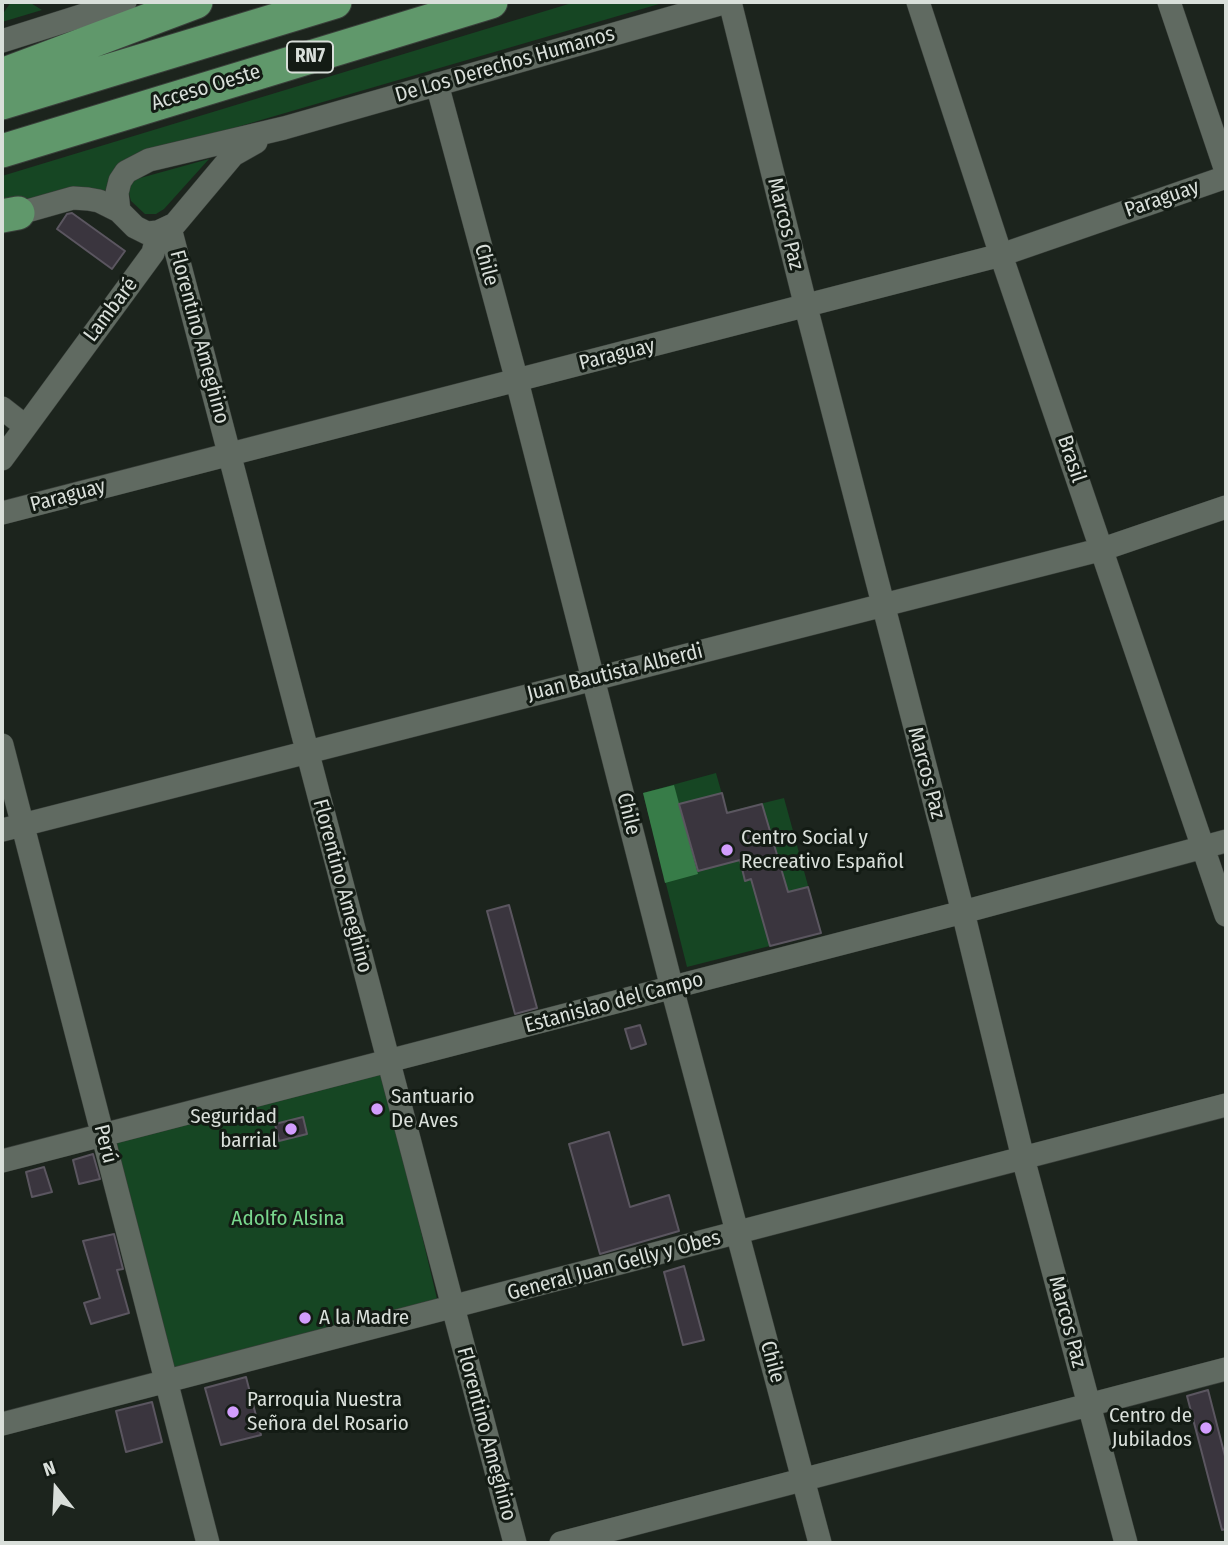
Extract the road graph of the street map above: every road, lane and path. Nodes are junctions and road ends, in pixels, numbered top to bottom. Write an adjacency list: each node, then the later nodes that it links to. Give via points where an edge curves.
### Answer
1 (125, 2): 8 (street)
2 (196, 2): 9 (highway)
3 (334, 2): 11 (highway, RN7)
4 (491, 2): 13 (highway, Acceso Oeste / RN7)
5 (728, 2): 10 (street, De Los Derechos Humanos); 21 (street, Marcos Paz)
6 (918, 2): 20 (street, Brasil)
7 (1169, 2): 15 (street)
8 (2, 41)
9 (2, 75)
10 (437, 84): 12 (street, De Los Derechos Humanos); 22 (street, Chile)
11 (2, 103)
12 (284, 128): 14 (street, De Los Derechos Humanos, via 233,155); 17 (street, De Los Derechos Humanos, via 138,165 120,181)
13 (2, 151)
14 (222, 167): 19 (street, Lambaré, via 176,224)
15 (1226, 171)
16 (1226, 177): 20 (street, Paraguay)
17 (119, 211): 18 (street, via 99,201 73,198); 19 (street, via 147,233)
18 (7, 216)
19 (164, 230): 24 (street, Lambaré, via 153,253); 25 (street, Florentino Ameghino)
20 (1001, 255): 21 (street, Paraguay); 29 (street, Brasil)
21 (806, 307): 22 (street, Paraguay); 30 (street, Marcos Paz)
22 (517, 381): 25 (street, Paraguay); 31 (street, Chile)
23 (2, 408): 24 (street)
24 (25, 426): 26 (street, Lambaré)
25 (230, 454): 28 (street, Paraguay); 33 (street, Florentino Ameghino)
26 (2, 459)
27 (1226, 507): 29 (street, Juan Bautista Alberdi)
28 (2, 513)
29 (1102, 548): 30 (street, Juan Bautista Alberdi); 36 (street, Brasil)
30 (883, 606): 31 (street, Juan Bautista Alberdi); 37 (street, Marcos Paz)
31 (594, 679): 33 (street, Juan Bautista Alberdi); 39 (street, Chile)
32 (2, 745): 34 (street, Perú)
33 (307, 752): 34 (street, Juan Bautista Alberdi); 40 (street, Florentino Ameghino)
34 (13, 828): 42 (street, Perú)
35 (1226, 841): 36 (street, Estanislao del Campo)
36 (1203, 849): 37 (street, Estanislao del Campo); 38 (street, Brasil)
37 (963, 912): 39 (street, Estanislao del Campo); 43 (street, Marcos Paz)
38 (1226, 915)
39 (672, 988): 40 (street, Estanislao del Campo); 45 (street, Chile)
40 (388, 1061): 42 (street, Estanislao del Campo); 46 (street, Florentino Ameghino)
41 (1226, 1105): 43 (street, General Juan Gelly y Obes)
42 (102, 1136): 44 (street, Estanislao del Campo); 48 (street, Perú)
43 (1023, 1158): 45 (street, General Juan Gelly y Obes); 49 (street, Marcos Paz)
44 (2, 1161)
45 (739, 1234): 46 (street, General Juan Gelly y Obes); 51 (street, Chile)
46 (453, 1308): 48 (street, General Juan Gelly y Obes); 53 (street, Florentino Ameghino)
47 (1226, 1370): 49 (street)
48 (166, 1381): 50 (street, General Juan Gelly y Obes); 52 (street, Perú)
49 (1089, 1406): 51 (street); 56 (street, Marcos Paz)
50 (2, 1424)
51 (804, 1480): 54 (street); 55 (street, Chile)
52 (208, 1543)
53 (515, 1543)
54 (561, 1543)
55 (820, 1543)
56 (1126, 1543)

